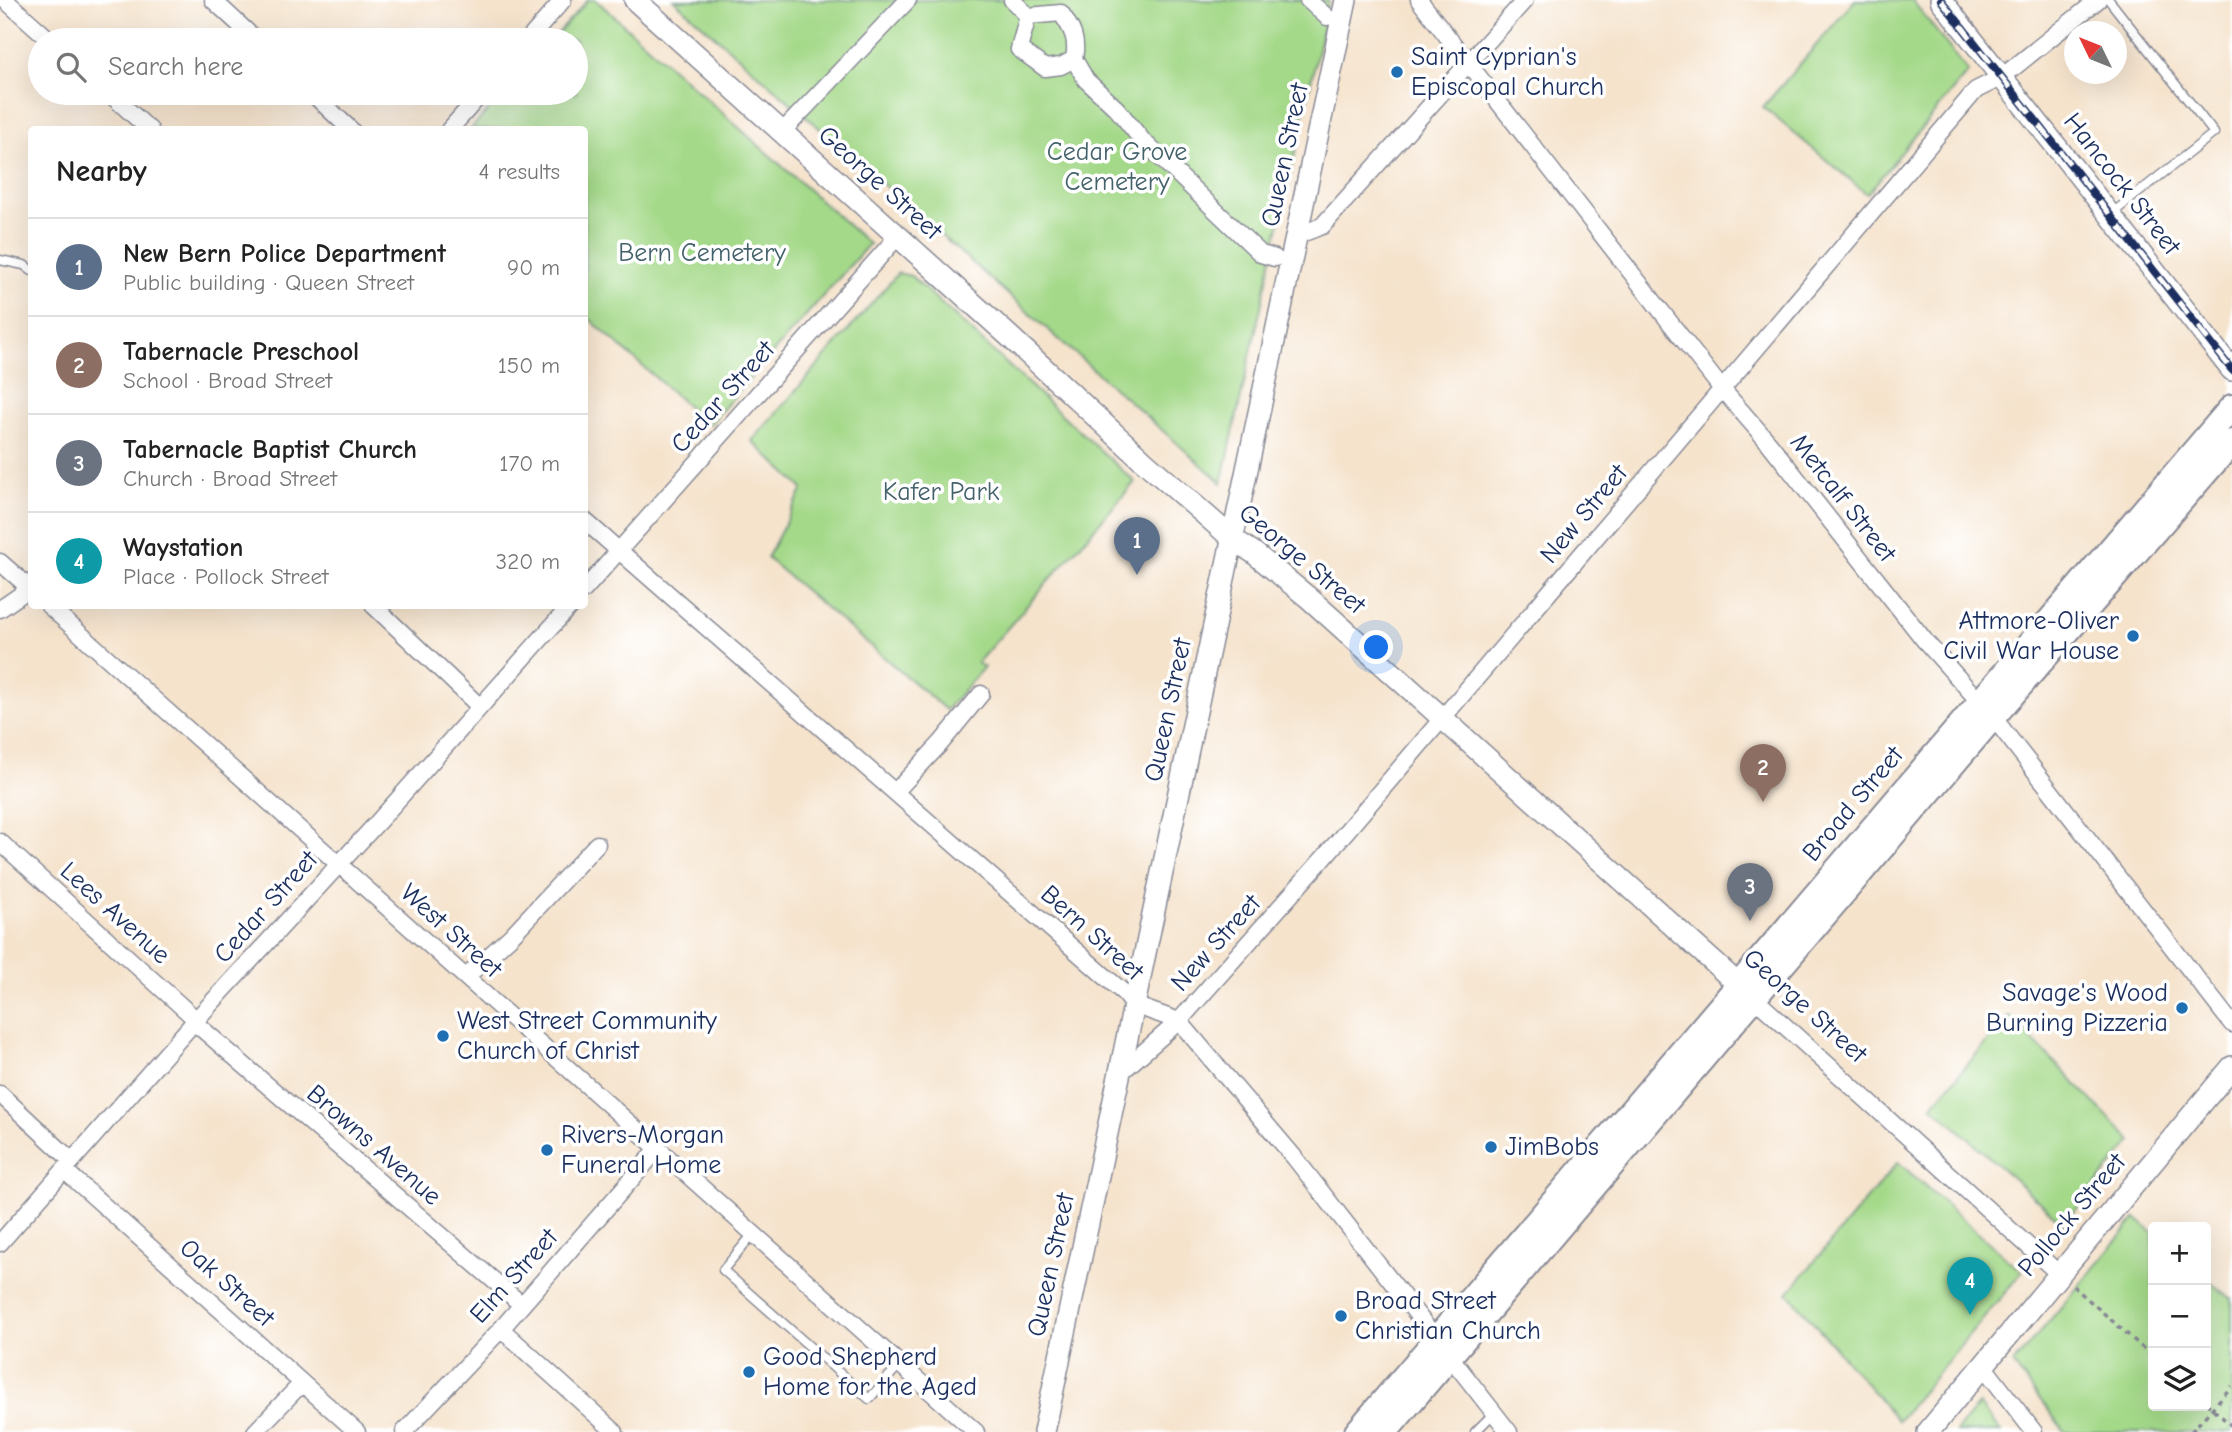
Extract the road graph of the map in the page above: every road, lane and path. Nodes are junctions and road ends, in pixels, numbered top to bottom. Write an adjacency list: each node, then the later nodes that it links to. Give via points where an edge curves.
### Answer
1 (213, 0): 17 (street)
2 (563, 0): 18 (street)
3 (635, 0): 28 (street, George Street)
4 (908, 0): 28 (street)
5 (1012, 0): 14 (street)
6 (1308, 0): 15 (street)
7 (1346, 0): 31 (street, Queen Street)
8 (1419, 0): 20 (street, Metcalf Street)
9 (1525, 0): 20 (street)
10 (1941, 0): 21 (street, Hancock Street)
11 (2098, 0): 21 (street, New Street)
12 (2109, 0): 29 (lane, via 2214,133)
13 (7, 5): 16 (street)
14 (1028, 16): 19 (street, via 1061,13 1074,32); 19 (street, via 1019,49 1045,68)
15 (1326, 16)
16 (35, 28)
17 (243, 28)
18 (538, 28)
19 (1074, 59): 32 (street, via 1086,80 1142,141 1261,254)
20 (1468, 62): 31 (street, via 1322,226); 36 (street, Metcalf Street)
21 (2002, 77): 29 (street, Hancock Street); 36 (street, New Street, via 1976,90)
22 (122, 105): 25 (street)
23 (325, 105): 26 (street)
24 (471, 105): 27 (street)
25 (146, 126)
26 (347, 126)
27 (453, 126)
28 (782, 132): 30 (street, George Street)
29 (2110, 215): 35 (street, Hancock Street)
30 (898, 236): 42 (street, George Street); 43 (street, Cedar Street)
31 (1296, 236): 42 (street, Queen Street)
32 (1275, 258)
33 (0, 260): 34 (lane)
34 (28, 268)
35 (2232, 370)
36 (1721, 388): 54 (street, Metcalf Street, via 1925,641); 55 (street, New Street)
37 (2232, 407): 54 (main road, Broad Street)
38 (2232, 420): 40 (main road, via 2203,457)
39 (2232, 442): 40 (main road, Broad Street)
40 (2190, 490): 54 (main road, Broad Street)
41 (588, 523): 43 (street, Bern Street)
42 (1233, 539): 55 (street, George Street, via 1310,598); 62 (street, Queen Street)
43 (620, 551): 46 (street, Cedar Street); 56 (street, Bern Street)
44 (0, 562): 45 (street)
45 (28, 585)
46 (588, 586)
47 (28, 590): 51 (street)
48 (52, 609): 59 (street, West Street)
49 (377, 609): 53 (street)
50 (567, 609): 53 (street, Cedar Street)
51 (0, 610)
52 (981, 694): 56 (street)
53 (480, 707): 59 (street, Cedar Street)
54 (1987, 709): 61 (main road, Broad Street); 65 (street, Metcalf Street)
55 (1442, 718): 61 (street, George Street); 63 (street, New Street)
56 (896, 791): 62 (street, Bern Street)
57 (0, 842): 64 (street, Lees Avenue)
58 (597, 844): 60 (street)
59 (338, 863): 60 (street, West Street); 64 (street, Cedar Street)
60 (466, 977): 69 (street, West Street)
61 (1746, 992): 73 (street, George Street); 76 (main road, Broad Street)
62 (1135, 1005): 63 (street, Bern Street); 67 (street, Queen Street)
63 (1179, 1021): 67 (street, New Street); 76 (street, Bern Street, via 1294,1157)
64 (194, 1022): 70 (street, Cedar Street); 74 (street, Browns Avenue)
65 (2232, 1024)
66 (2232, 1067): 73 (street, Pollock Street)
67 (1120, 1073): 91 (street, Queen Street)
68 (0, 1094): 70 (street, Oak Street)
69 (657, 1150): 71 (street, West Street); 74 (street, Elm Street)
70 (68, 1166): 72 (street, Cedar Street); 80 (street, Oak Street)
71 (753, 1234): 78 (street, West Street); 78 (lane, via 723,1270 848,1381 869,1399)
72 (0, 1243)
73 (2058, 1273): 77 (path); 79 (street, Pollock Street)
74 (521, 1304): 75 (street, Elm Street)
75 (500, 1329): 88 (street, Elm Street); 89 (street)
76 (1442, 1347): 84 (street, Bern Street); 92 (main road, Broad Street); 93 (main road, Broad Street)
77 (2148, 1353)
78 (900, 1364): 90 (street, West Street)
79 (1984, 1367): 96 (street, Pollock Street); 97 (street)
80 (302, 1383): 86 (street); 87 (street, Oak Street)
81 (2232, 1386): 82 (path)
82 (2211, 1408): 85 (path)
83 (2208, 1411): 98 (path)
84 (1494, 1413): 94 (lane); 95 (street, Bern Street)
85 (2232, 1426)
86 (255, 1432)
87 (357, 1432)
88 (404, 1432)
89 (615, 1432)
90 (976, 1432)
91 (1044, 1432)
92 (1357, 1432)
93 (1385, 1432)
94 (1475, 1432)
95 (1509, 1432)
96 (1928, 1432)
97 (2034, 1432)
98 (2190, 1432)

